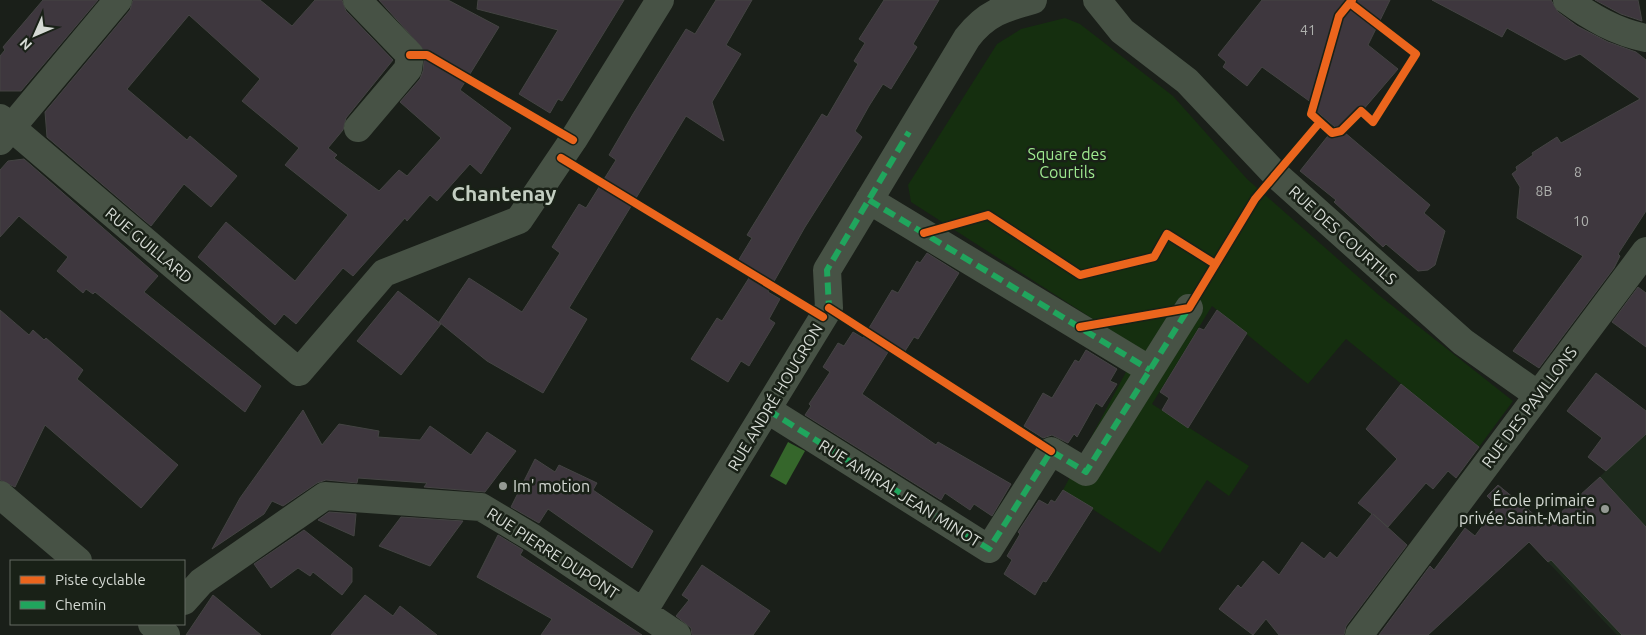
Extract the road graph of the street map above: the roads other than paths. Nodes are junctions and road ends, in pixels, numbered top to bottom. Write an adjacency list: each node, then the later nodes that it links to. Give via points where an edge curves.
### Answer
1 (118, 0): 9 (street)
2 (357, 0): 8 (street, via 410,55 408,69)
3 (660, 0): 9 (street, RUE GUILLARD, via 519,220 384,273 299,372)
4 (1097, 0): 14 (street, RUE DES COURTILS, via 1122,31 1187,81 1274,174 1464,342)
5 (1567, 0): 7 (street, via 1603,24)
6 (1017, 2): 10 (street, RUE ANDRÉ HOUGRON, via 990,15 974,29)
7 (1646, 38)
8 (358, 128)
9 (4, 129)
10 (869, 200): 13 (street); 15 (street, RUE ANDRÉ HOUGRON, via 827,270 829,308)
11 (1646, 251): 14 (street, RUE DES PAVILLONS)
12 (1189, 308): 13 (street, RUE AMIRAL JEAN MINOT)
13 (1150, 370): 15 (street, RUE AMIRAL JEAN MINOT, via 1086,472 1052,451 989,549)
14 (1538, 395): 21 (street, RUE DES PAVILLONS)
15 (768, 410): 19 (street, RUE ANDRÉ HOUGRON)
16 (0, 495): 17 (street)
17 (77, 560)
18 (185, 600): 19 (street, RUE PIERRE DUPONT, via 201,582 325,496 481,507)
19 (643, 612): 20 (street, RUE PIERRE DUPONT)
20 (677, 635)
21 (1359, 635)

